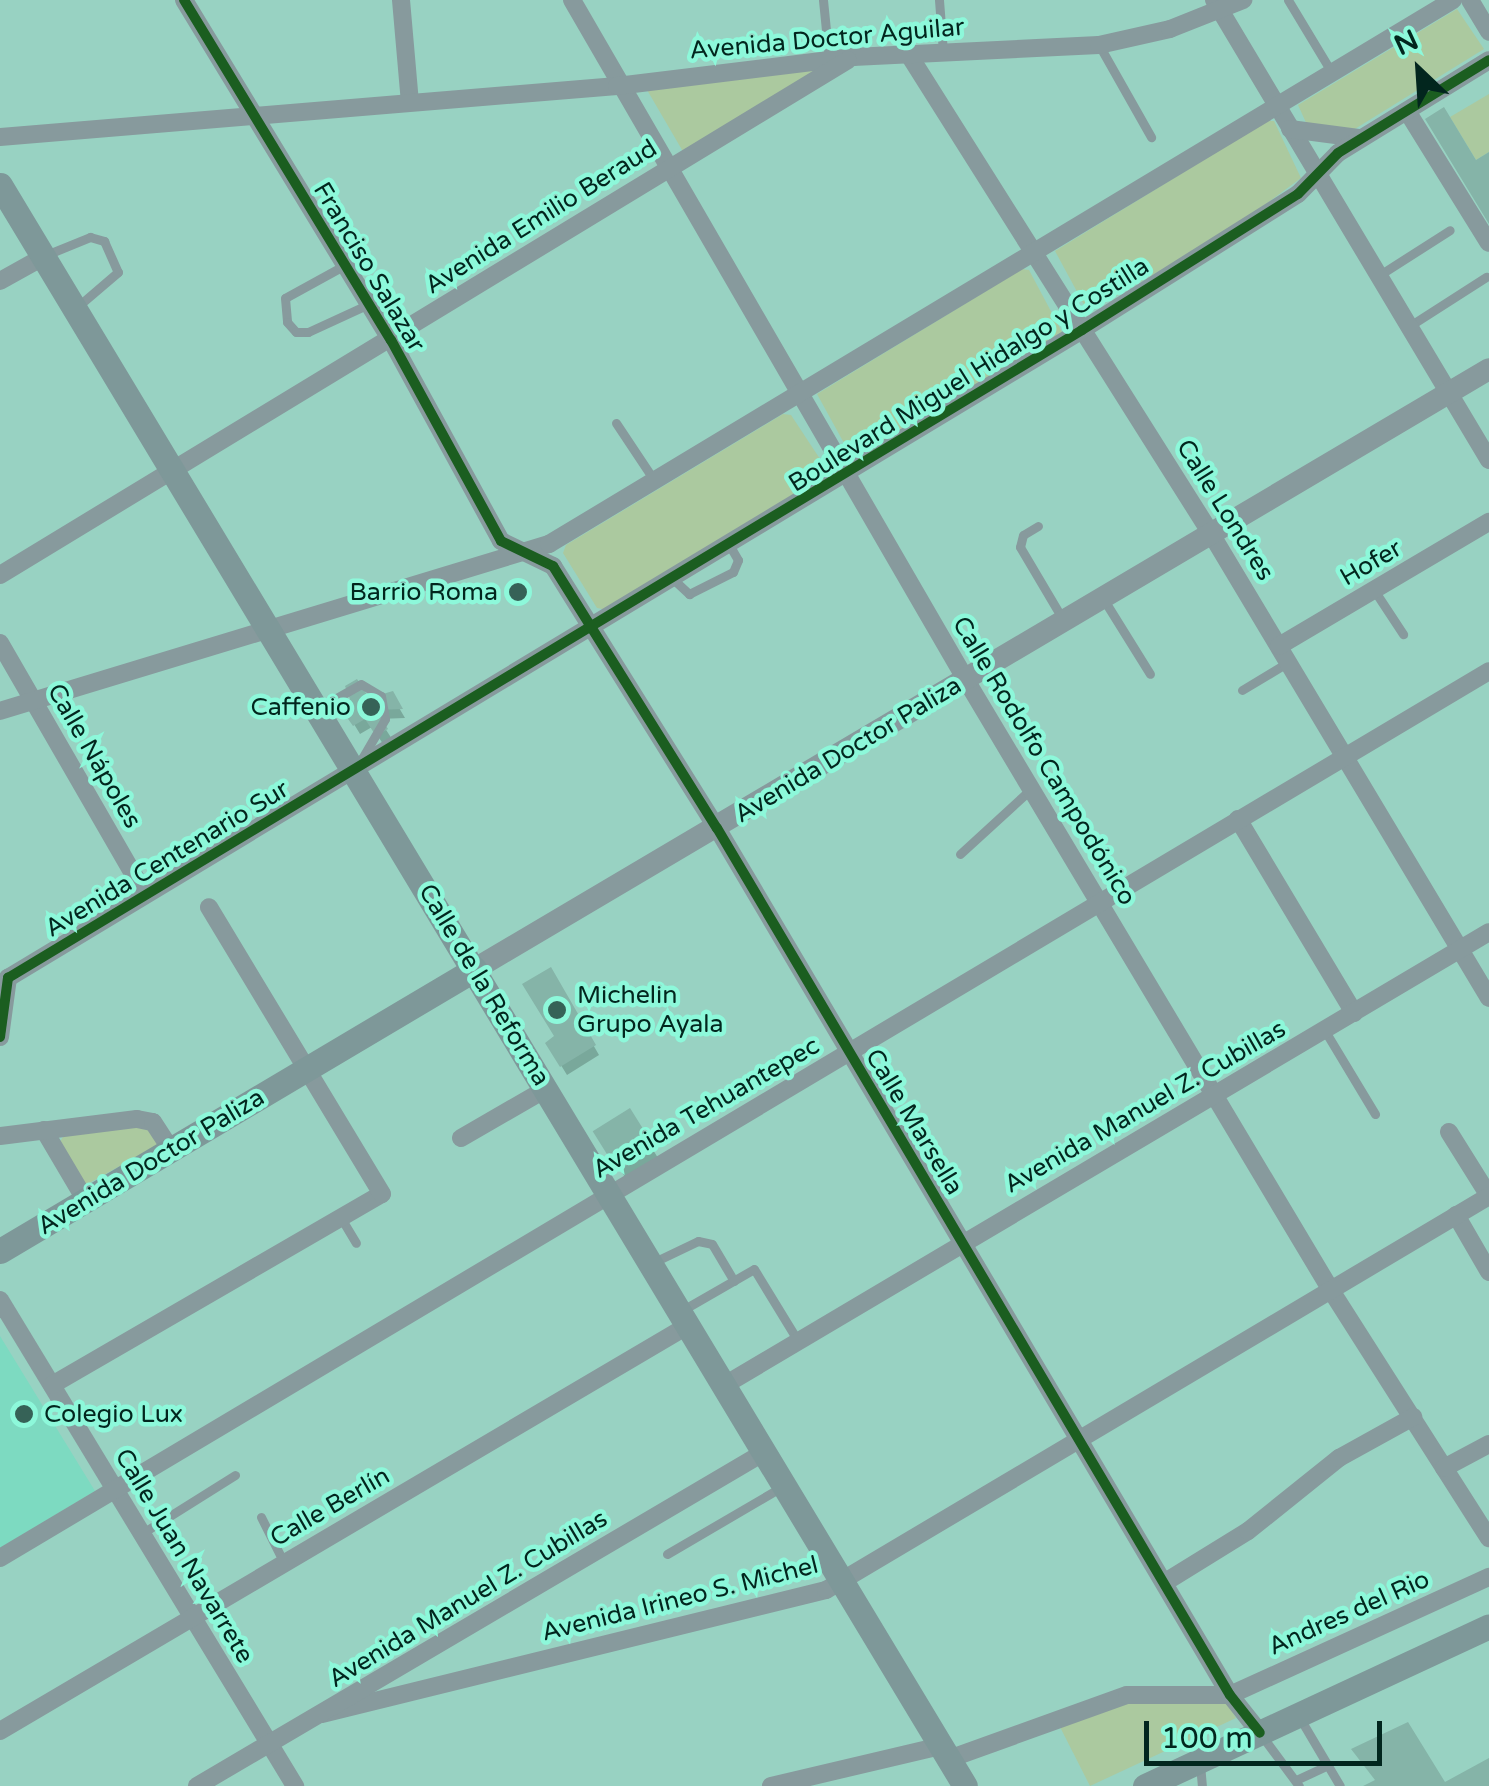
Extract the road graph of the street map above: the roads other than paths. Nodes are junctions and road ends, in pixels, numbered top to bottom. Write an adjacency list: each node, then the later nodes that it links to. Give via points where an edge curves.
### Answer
1 (184, 0): 23 (street, Franciso Salazar)
2 (401, 0): 20 (street)
3 (572, 0): 19 (street, Calle Rodolfo Campodónico)
4 (823, 0): 16 (lane)
5 (939, 0): 13 (lane)
6 (1243, 0): 10 (street, Avenida Doctor Aguilar)
7 (1288, 0): 18 (lane)
8 (1454, 0): 18 (street)
9 (1470, 0): 11 (street)
10 (1218, 6): 12 (street, Avenida Doctor Aguilar); 21 (street)
11 (1489, 32)
12 (1100, 45): 13 (street, Avenida Doctor Aguilar); 25 (lane)
13 (943, 52): 14 (street, Avenida Doctor Aguilar)
14 (909, 55): 15 (street, Avenida Doctor Aguilar); 33 (street, Calle Londres)
15 (852, 57): 16 (street, Avenida Doctor Aguilar); 28 (street, Avenida Emilio Beraud)
16 (828, 60): 19 (street, Avenida Doctor Aguilar)
17 (1489, 60): 22 (street, Boulevard Miguel Hidalgo y Costilla)
18 (1332, 74): 21 (street)
19 (616, 86): 20 (street, Avenida Doctor Aguilar); 28 (street, Calle Rodolfo Campodónico)
20 (410, 102): 23 (street, Avenida Doctor Aguilar)
21 (1276, 108): 24 (street); 33 (street)
22 (1407, 111): 26 (street, Boulevard Miguel Hidalgo y Costilla); 32 (street)
23 (253, 114): 27 (street, Avenida Doctor Aguilar); 35 (street, Franciso Salazar)
24 (1290, 129): 26 (street, via 1334,139); 29 (street)
25 (1151, 137)
26 (1364, 137): 29 (street, Boulevard Miguel Hidalgo y Costilla)
27 (0, 138)
28 (667, 168): 43 (street, Avenida Emilio Beraud); 45 (street, Calle Rodolfo Campodónico)
29 (1318, 176): 36 (street); 42 (street, Boulevard Miguel Hidalgo y Costilla)
30 (0, 185): 34 (main road, Calle de la Reforma)
31 (1450, 230): 36 (lane)
32 (1489, 243)
33 (1034, 255): 42 (street, Calle Londres); 45 (street)
34 (45, 256): 38 (street); 40 (main road, Calle de la Reforma); 40 (lane, via 90,237 104,241 118,272)
35 (345, 264): 39 (street, Franciso Salazar); 39 (lane, via 286,298 287,322 296,332 308,332)
36 (1378, 276): 41 (street)
37 (1486, 276): 41 (lane)
38 (0, 280)
39 (369, 304): 43 (street, Franciso Salazar)
40 (77, 307): 49 (main road, Calle de la Reforma)
41 (1408, 327): 46 (street)
42 (1082, 330): 50 (street, Boulevard Miguel Hidalgo y Costilla); 54 (street, Calle Londres)
43 (391, 340): 49 (street, Avenida Emilio Beraud); 55 (street, Franciso Salazar, via 502,541)
44 (1489, 369): 46 (street, Avenida Doctor Paliza)
45 (800, 395): 50 (street, Calle Rodolfo Campodónico); 51 (street)
46 (1448, 395): 48 (street); 54 (street, Avenida Doctor Paliza)
47 (616, 422): 51 (lane)
48 (1489, 460)
49 (176, 472): 56 (street, Avenida Emilio Beraud); 60 (main road, Calle de la Reforma)
50 (846, 473): 61 (street, Boulevard Miguel Hidalgo y Costilla); 67 (street, Calle Rodolfo Campodónico)
51 (654, 480): 55 (street, via 549,544)
52 (1489, 522): 57 (street, Hofer)
53 (1038, 526): 59 (lane, via 1022,535 1020,547)
54 (1210, 532): 58 (street, Avenida Doctor Paliza); 64 (street, Calle Londres)
55 (518, 552): 60 (street); 61 (street, Calle Marsella, via 553,566)
56 (0, 575)
57 (1374, 590): 62 (lane); 64 (street, Hofer)
58 (1103, 598): 59 (street, Avenida Doctor Paliza); 66 (lane)
59 (1063, 620): 67 (street, Avenida Doctor Paliza)
60 (268, 628): 69 (street); 70 (main road, Calle de la Reforma)
61 (593, 630): 73 (street, Boulevard Miguel Hidalgo y Costilla); 76 (street, Calle Marsella)
62 (1403, 634)
63 (0, 643): 69 (street, Calle Nápoles)
64 (1284, 654): 68 (lane); 72 (street, Calle Londres)
65 (1489, 671): 72 (street, Avenida Tehuantepec)
66 (1150, 674)
67 (966, 680): 74 (street, Calle Rodolfo Campodónico); 76 (street, Avenida Doctor Paliza)
68 (1242, 690)
69 (33, 700): 71 (street); 78 (street, Calle Nápoles)
70 (317, 709): 73 (main road, Calle de la Reforma); 73 (lane, via 361,684 381,696 385,719)
71 (0, 711)
72 (1343, 757): 75 (street, Avenida Tehuantepec); 82 (street, Calle Londres)
73 (355, 771): 78 (street, Avenida Centenario Sur); 83 (main road, Calle de la Reforma)
74 (1031, 788): 77 (lane); 79 (street, Calle Rodolfo Campodónico)
75 (1238, 818): 79 (street, Avenida Tehuantepec); 85 (street)
76 (717, 828): 83 (street, Avenida Doctor Paliza); 88 (street, Calle Marsella)
77 (960, 854)
78 (146, 894): 87 (street, Avenida Centenario Sur, via 4,986)
79 (1101, 903): 88 (street, Avenida Tehuantepec); 91 (street, Calle Rodolfo Campodónico)
80 (209, 907): 89 (street)
81 (1489, 932): 82 (street, Avenida Manuel Z. Cubillas)
82 (1459, 950): 84 (street, Calle Londres); 85 (street, Avenida Manuel Z. Cubillas)
83 (475, 969): 89 (main road, Avenida Doctor Paliza); 90 (main road, Calle de la Reforma)
84 (1489, 998)
85 (1354, 1012): 86 (street, Avenida Manuel Z. Cubillas)
86 (1324, 1030): 91 (street, Avenida Manuel Z. Cubillas); 92 (lane)
87 (0, 1038)
88 (849, 1052): 98 (street, Avenida Tehuantepec); 103 (street, Calle Marsella)
89 (306, 1070): 97 (main road, Avenida Doctor Paliza); 102 (street, via 382,1194)
90 (546, 1089): 96 (street); 98 (main road, Calle de la Reforma)
91 (1216, 1095): 103 (street, Avenida Manuel Z. Cubillas); 109 (street, Calle Rodolfo Campodónico)
92 (1375, 1114)
93 (44, 1130): 95 (street); 97 (street, via 146,1120); 100 (street)
94 (1448, 1132): 99 (street)
95 (0, 1136)
96 (461, 1138)
97 (171, 1150): 100 (main road, Avenida Doctor Paliza)
98 (607, 1194): 106 (main road, Calle de la Reforma); 122 (street, Avenida Tehuantepec)
99 (1489, 1196): 101 (street, Avenida Irineo S. Michel)
100 (86, 1201): 105 (main road, Avenida Doctor Paliza)
101 (1456, 1216): 107 (street); 109 (street, Avenida Irineo S. Michel)
102 (341, 1218): 104 (lane); 113 (street)
103 (963, 1242): 112 (street, Avenida Manuel Z. Cubillas); 116 (street, Calle Marsella)
104 (356, 1244)
105 (0, 1251)
106 (649, 1264): 108 (lane, via 698,1241 712,1244); 111 (main road, Calle de la Reforma)
107 (1489, 1272)
108 (734, 1281): 111 (lane); 112 (lane, via 754,1269)
109 (1332, 1292): 115 (street, Calle Rodolfo Campodónico); 116 (street, Avenida Irineo S. Michel)
110 (0, 1300): 113 (street, Calle Juan Navarrete)
111 (682, 1319): 114 (main road, Calle de la Reforma); 128 (street, Calle Berlín)
112 (798, 1341): 114 (street, Avenida Manuel Z. Cubillas)
113 (52, 1385): 122 (street, Calle Juan Navarrete)
114 (723, 1386): 118 (main road, Calle de la Reforma)
115 (1413, 1416): 119 (street, Calle Rodolfo Campodónico); 130 (street, via 1339,1458 1248,1531)
116 (1080, 1439): 130 (street, Calle Marsella); 131 (street, Avenida Irineo S. Michel)
117 (1489, 1444): 119 (street)
118 (763, 1454): 121 (main road, Calle de la Reforma); 135 (street, Avenida Manuel Z. Cubillas)
119 (1444, 1468): 125 (street, Calle Rodolfo Campodónico)
120 (235, 1475): 124 (lane)
121 (782, 1486): 126 (lane); 131 (main road, Calle de la Reforma)
122 (115, 1490): 124 (street, Calle Juan Navarrete); 127 (street, Avenida Tehuantepec)
123 (261, 1518): 128 (lane)
124 (141, 1534): 132 (street, Calle Juan Navarrete)
125 (1489, 1538)
126 (667, 1554)
127 (0, 1558)
128 (284, 1562): 132 (street, Calle Berlín)
129 (1489, 1577): 134 (street, Andres del Rio)
130 (1167, 1581): 134 (street, Calle Marsella)
131 (840, 1583): 135 (street, Avenida Irineo S. Michel); 140 (main road, Calle de la Reforma)
132 (190, 1618): 137 (street, Calle Berlín); 139 (street, Calle Juan Navarrete)
133 (1489, 1626): 136 (main road)
134 (1230, 1694): 138 (street, Calle Marsella); 140 (street, via 1128,1695)
135 (322, 1714): 139 (street, Avenida Manuel Z. Cubillas)
136 (1298, 1716): 138 (main road); 141 (lane)
137 (0, 1731)
138 (1260, 1733): 142 (main road); 143 (lane)
139 (268, 1742): 145 (street, Avenida Manuel Z. Cubillas); 146 (street, Calle Juan Navarrete)
140 (941, 1754): 147 (street); 148 (main road, Calle de la Reforma)
141 (1328, 1766): 143 (lane); 149 (lane)
142 (1201, 1773): 144 (main road)
143 (1298, 1783)
144 (1148, 1785)
145 (197, 1786)
146 (295, 1786)
147 (772, 1786)
148 (965, 1786)
149 (1340, 1786)

